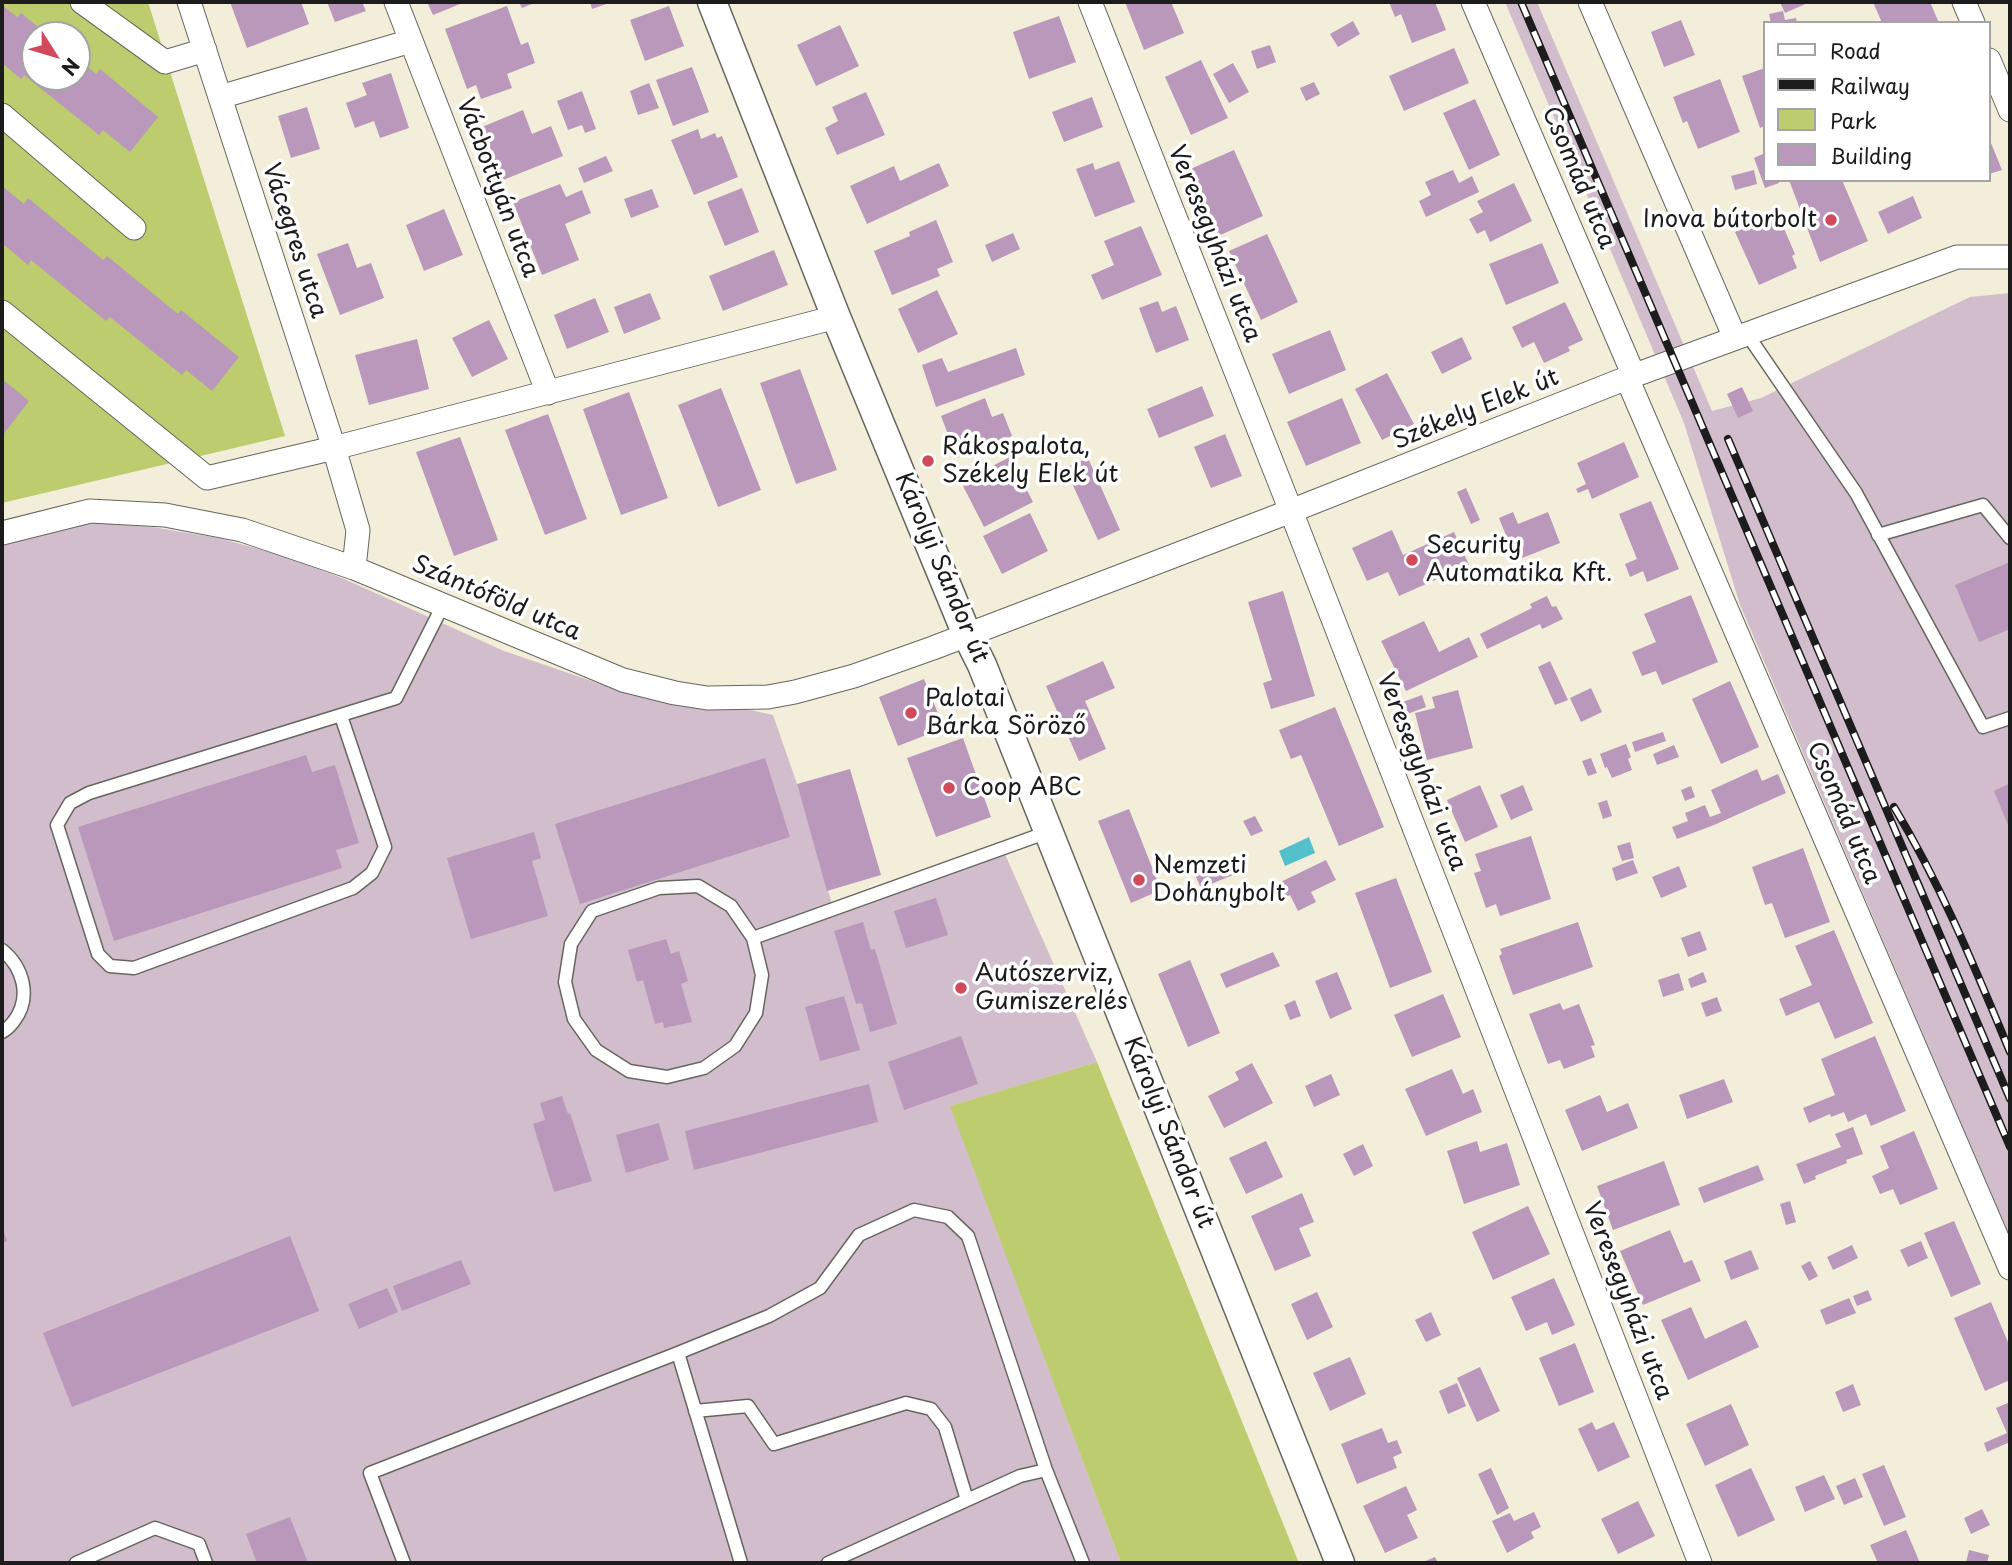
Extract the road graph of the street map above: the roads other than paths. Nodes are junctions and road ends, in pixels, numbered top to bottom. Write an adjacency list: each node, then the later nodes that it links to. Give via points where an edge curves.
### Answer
1 (82, 2): 11 (street, via 165,62)
2 (189, 2): 11 (street, Vácegres utca)
3 (396, 2): 10 (street, Vácbottyán utca)
4 (712, 2): 19 (street, Károlyi Sándor út)
5 (1090, 2): 24 (street, Veresegyházi utca)
6 (1474, 2): 21 (street, Csomád utca)
7 (1590, 2): 20 (street)
8 (1964, 2): 9 (street)
9 (1972, 21)
10 (411, 41): 13 (street); 22 (street, Vácbottyán utca)
11 (205, 50): 13 (street, Vácegres utca)
12 (1991, 65): 14 (street)
13 (220, 97): 23 (street, Vácegres utca)
14 (2010, 110)
15 (2, 115): 16 (street)
16 (134, 228)
17 (2010, 257): 20 (street, Székely Elek út, via 1957,257)
18 (2, 312): 23 (street, via 207,478)
19 (836, 317): 22 (street); 30 (street, Károlyi Sándor út)
20 (1741, 336): 21 (street, Székely Elek út); 26 (lane, via 1856,493)
21 (1630, 377): 24 (street, Székely Elek út); 37 (street, Csomád utca)
22 (548, 393): 23 (street)
23 (334, 448): 28 (street, Vácegres utca, via 358,530)
24 (1291, 511): 30 (street, Székely Elek út); 49 (street, Veresegyházi utca)
25 (2, 533): 28 (street, Szántóföld utca, via 90,511 165,515 242,530)
26 (1878, 535): 27 (lane, via 1983,505); 32 (lane, via 1983,727)
27 (2010, 538)
28 (354, 568): 29 (street, Szántóföld utca)
29 (443, 605): 30 (street, Szántóföld utca, via 623,680 707,698 795,692 855,676); 31 (lane, via 396,698)
30 (967, 635): 33 (street, Károlyi Sándor út)
31 (341, 716): 31 (lane, via 89,793 70,803 57,825 98,954 110,965 134,968 353,888 372,873 385,847)
32 (2010, 718)
33 (1048, 832): 34 (lane); 48 (street, Károlyi Sándor út)
34 (753, 938): 34 (lane, via 731,906 698,886 659,888 592,911 572,944 567,969 565,982 574,1019 596,1050 629,1071 667,1077 704,1068 735,1046 756,1013 762,975)
35 (2, 950): 36 (lane, via 22,975 24,996 19,1014)
36 (2, 1032)
37 (2010, 1268)
38 (678, 1353): 39 (lane); 40 (lane, via 769,1316 820,1288 859,1235 914,1210 948,1217 968,1236); 44 (lane, via 370,1473)
39 (695, 1411): 41 (lane, via 748,1406 774,1444 906,1402 931,1409 945,1427); 45 (lane)
40 (1046, 1470): 41 (lane, via 1020,1476); 47 (lane)
41 (967, 1500): 46 (lane)
42 (76, 1563): 43 (lane, via 155,1528 199,1544)
43 (206, 1563)
44 (404, 1563)
45 (741, 1563)
46 (828, 1563)
47 (1083, 1563)
48 (1340, 1563)
49 (1700, 1563)

